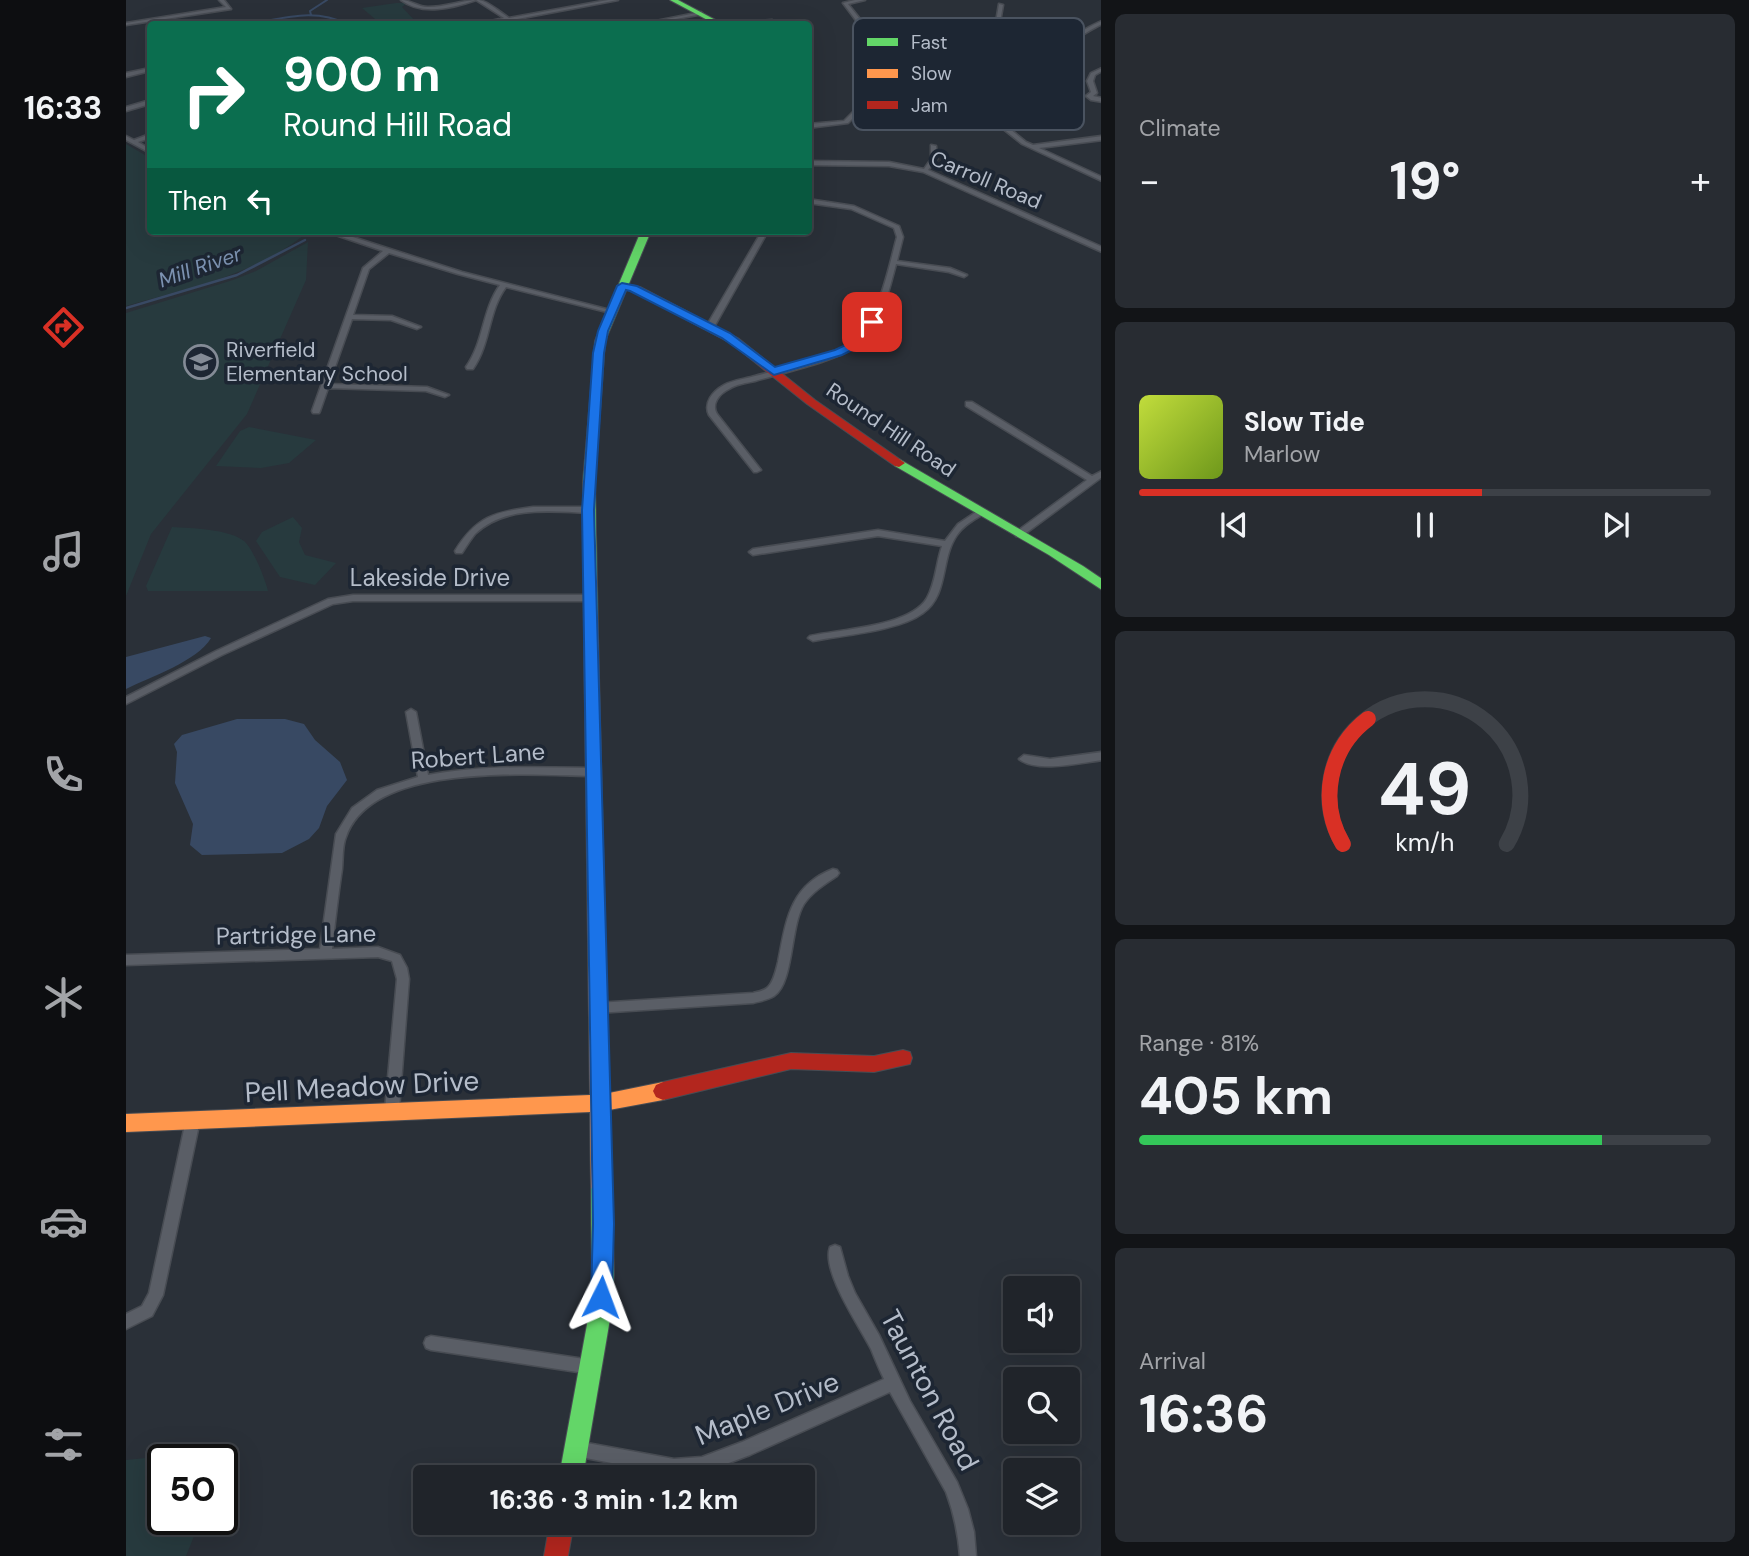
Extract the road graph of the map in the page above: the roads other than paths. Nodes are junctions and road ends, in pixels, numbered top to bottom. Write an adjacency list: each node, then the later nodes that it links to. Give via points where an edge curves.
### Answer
1 (221, 0): 16 (street, via 229,8)
2 (403, 0): 3 (street, via 419,9)
3 (476, 0): 11 (street)
4 (616, 0): 11 (street)
5 (673, 0): 8 (main road)
6 (863, 0): 9 (street, via 845,3)
7 (1001, 5): 10 (street)
8 (701, 13): 13 (street); 14 (main road)
9 (856, 18)
10 (999, 18)
11 (508, 20): 12 (street)
12 (501, 21)
13 (659, 21)
14 (714, 21)
15 (1101, 22): 17 (street)
16 (126, 23)
17 (1084, 31)
18 (1101, 69): 21 (street, via 1090,81 1094,93 1090,98)
19 (147, 71): 20 (street)
20 (126, 75)
21 (1101, 97)
22 (147, 103): 23 (street)
23 (126, 109)
24 (853, 115): 25 (street, via 846,122)
25 (812, 126)
26 (1009, 130): 32 (street)
27 (147, 137): 30 (street)
28 (126, 138): 30 (street)
29 (1101, 138): 32 (street)
30 (133, 142): 33 (street)
31 (933, 146): 35 (street, via 934,159)
32 (1030, 147): 36 (street)
33 (147, 149)
34 (812, 163): 35 (street, Carroll Road, via 889,164)
35 (925, 171): 42 (street, Carroll Road)
36 (1101, 179)
37 (812, 202): 43 (street, via 852,207 897,227 900,237)
38 (340, 235): 41 (street)
39 (644, 235): 46 (main road)
40 (763, 235): 50 (street)
41 (388, 250): 45 (street); 48 (street, via 366,268)
42 (1101, 250)
43 (893, 262): 44 (street); 52 (street, via 872,322 859,341)
44 (964, 275)
45 (504, 285): 47 (street); 51 (street, via 493,302 479,357)
46 (622, 286): 47 (main road); 50 (main road, Round Hill Road)
47 (611, 311): 60 (main road, via 598,353)
48 (350, 317): 49 (street, via 392,318); 53 (street)
49 (417, 327)
50 (710, 327): 52 (main road, Round Hill Road)
51 (470, 367)
52 (774, 372): 57 (street, via 726,387 710,404 713,415); 61 (main road, Round Hill Road, via 858,435)
53 (326, 386): 54 (street, via 427,389); 56 (street)
54 (445, 395)
55 (969, 404): 59 (street)
56 (316, 411)
57 (757, 470)
58 (1101, 473): 59 (street)
59 (1092, 480): 62 (street)
60 (588, 510): 64 (street, via 502,514 471,531); 67 (main road)
61 (979, 513): 62 (main road, Round Hill Road); 63 (street, via 960,526)
62 (1019, 534): 66 (main road, Round Hill Road, via 1070,561)
63 (947, 544): 65 (street, via 878,533); 68 (street, via 934,593 916,614)
64 (459, 551)
65 (753, 552)
66 (1101, 586)
67 (590, 598): 69 (street, Lakeside Drive, via 331,601); 73 (main road)
68 (813, 638)
69 (126, 701)
70 (411, 712): 74 (street)
71 (1101, 757): 72 (street, via 1050,763)
72 (1024, 759)
73 (592, 772): 74 (street, Robert Lane); 78 (main road)
74 (423, 778): 76 (street, Robert Lane, via 399,783 371,797 343,828)
75 (833, 873): 78 (street, via 804,896 794,911 770,993 753,998)
76 (325, 954): 77 (street, Partridge Lane); 81 (street, Partridge Lane, via 378,952 399,962 403,979)
77 (126, 960)
78 (597, 1008): 80 (main road)
79 (903, 1058): 80 (main road, Pell Meadow Drive, via 874,1063 791,1061)
80 (600, 1103): 81 (main road, Pell Meadow Drive); 87 (main road, via 603,1275)
81 (392, 1110): 82 (main road, Pell Meadow Drive)
82 (193, 1120): 83 (main road, Pell Meadow Drive); 85 (street, via 156,1294 147,1311)
83 (126, 1123)
84 (835, 1252): 88 (street, Taunton Road, via 839,1277)
85 (126, 1322)
86 (431, 1343): 87 (street)
87 (591, 1367): 89 (main road)
88 (893, 1383): 89 (street, Maple Drive, via 702,1465 674,1467); 93 (street, Taunton Road, via 958,1500)
89 (576, 1449): 90 (main road)
90 (573, 1465)
91 (560, 1535): 92 (main road)
92 (556, 1556)
93 (968, 1556)

